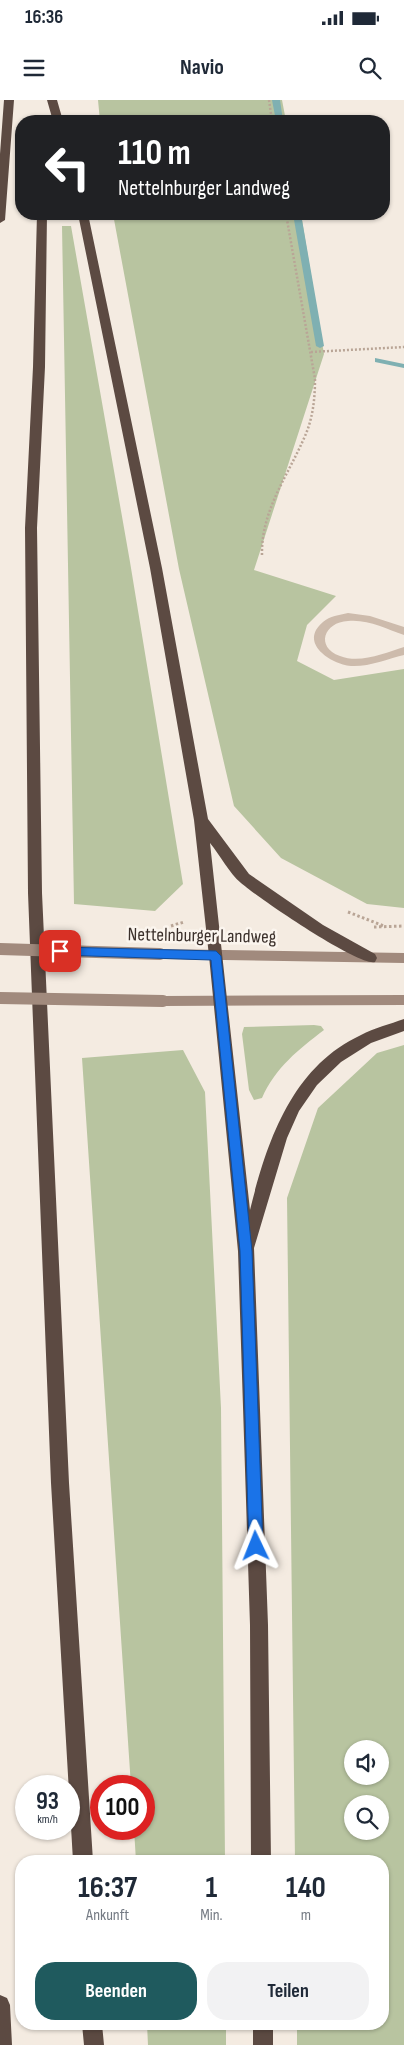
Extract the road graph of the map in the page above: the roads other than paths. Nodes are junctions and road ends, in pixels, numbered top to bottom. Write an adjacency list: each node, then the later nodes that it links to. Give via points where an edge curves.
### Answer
1 (8, 100): 5 (highway)
2 (50, 100): 3 (highway); 4 (highway)
3 (49, 115)
4 (56, 115)
5 (0, 220)
6 (42, 220): 20 (highway, via 31,528 35,894 59,1473)
7 (84, 220): 10 (highway, via 156,568)
8 (404, 631): 9 (street, via 348,617 324,625 319,633 319,642 324,651 341,661 353,662)
9 (404, 651)
10 (201, 820): 12 (highway); 13 (highway, via 244,878 318,929)
11 (0, 949): 12 (main road, Nettelnburger Landweg, bridge)
12 (216, 956): 13 (main road, Nettelnburger Landweg); 16 (highway)
13 (370, 958): 14 (main road, Nettelnburger Landweg)
14 (404, 958)
15 (0, 998): 16 (main road, bridge)
16 (220, 1000): 17 (main road); 19 (highway)
17 (404, 1000)
18 (404, 1025): 19 (highway, via 387,1029 340,1052 305,1086 274,1146)
19 (246, 1251): 21 (highway, via 259,1625)
20 (83, 1855)
21 (261, 1855)
22 (0, 2005): 25 (highway)
23 (93, 2030): 26 (highway)
24 (263, 2030): 27 (highway)
25 (2, 2045)
26 (94, 2045)
27 (263, 2045)

